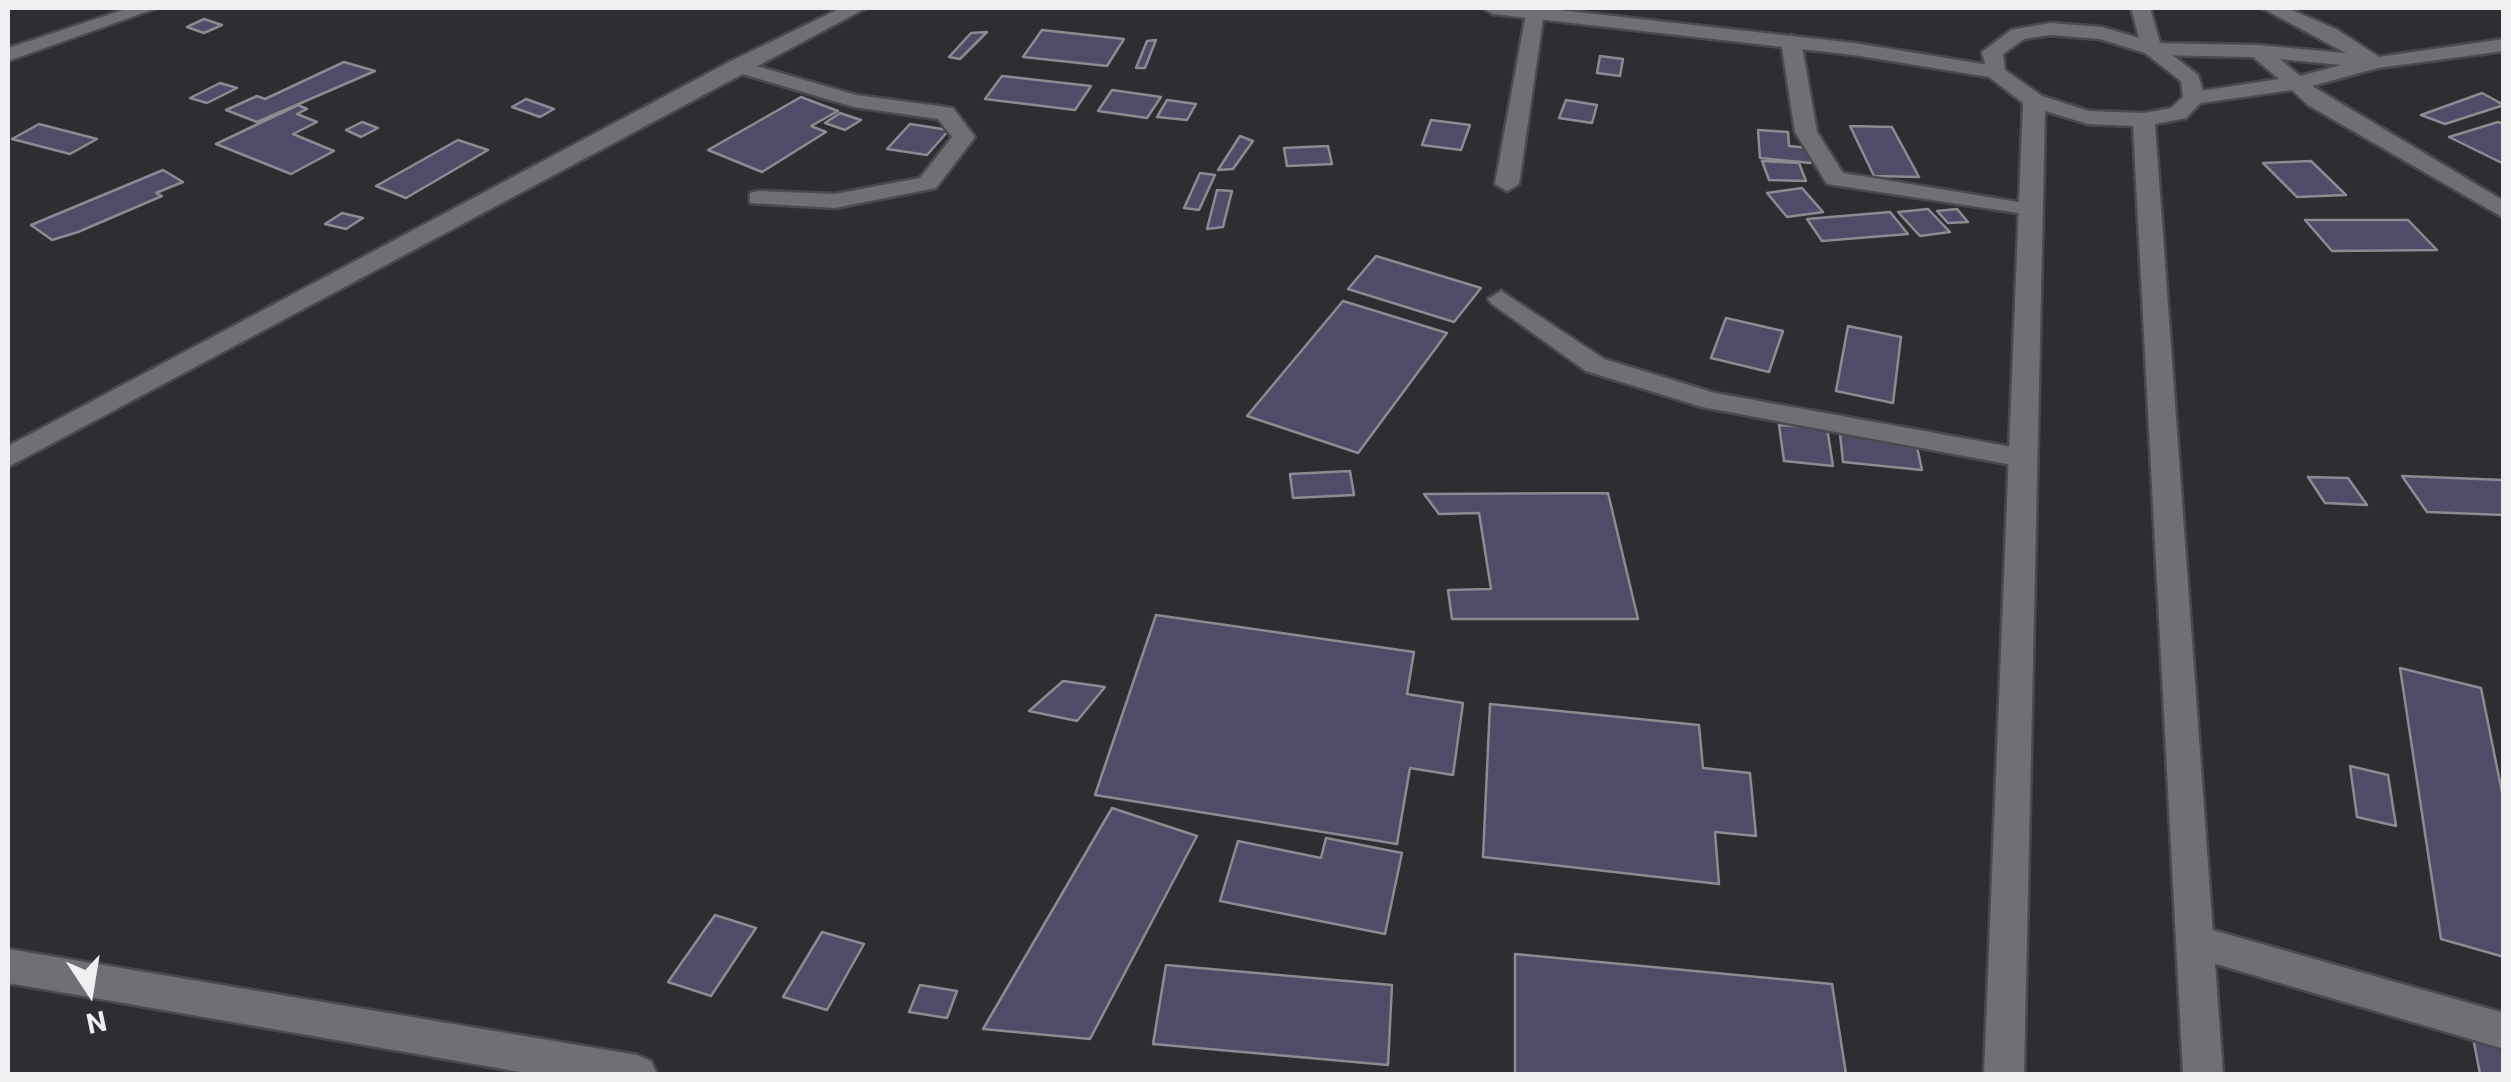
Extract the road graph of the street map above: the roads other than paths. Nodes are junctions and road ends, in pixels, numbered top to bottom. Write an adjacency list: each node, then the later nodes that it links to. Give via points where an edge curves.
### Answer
1 (147, 8): 13 (street)
2 (856, 8): 16 (street)
3 (1493, 8): 7 (street)
4 (2035, 8): 8 (street)
5 (2141, 8): 11 (street)
6 (2272, 8): 15 (street)
7 (1534, 12): 9 (street); 21 (street)
8 (2018, 34): 11 (street, via 2088,32); 14 (street)
9 (1791, 42): 14 (street); 24 (street, via 1806,132 1835,180)
10 (2504, 45): 15 (street)
11 (2152, 49): 12 (street); 18 (street, via 2191,78)
12 (2258, 52): 15 (street); 17 (street)
13 (8, 55)
14 (1994, 62): 19 (street)
15 (2377, 62): 17 (street)
16 (736, 66): 22 (street, via 854,100 945,113 964,137 928,183 835,201); 26 (street)
17 (2298, 83): 18 (street); 23 (street)
18 (2194, 98): 20 (street, via 2178,113)
19 (2034, 100): 20 (street, via 2088,118); 24 (street)
20 (2144, 120): 28 (street)
21 (1507, 184)
22 (758, 198)
23 (2504, 211)
24 (2030, 212): 27 (street)
25 (1501, 299): 27 (street, via 1594,365 1662,386)
26 (8, 458)
27 (2023, 458): 32 (street)
28 (2195, 942): 30 (street); 33 (street)
29 (8, 966): 31 (street)
30 (2504, 1031)
31 (638, 1074)
32 (2004, 1074)
33 (2203, 1074)

